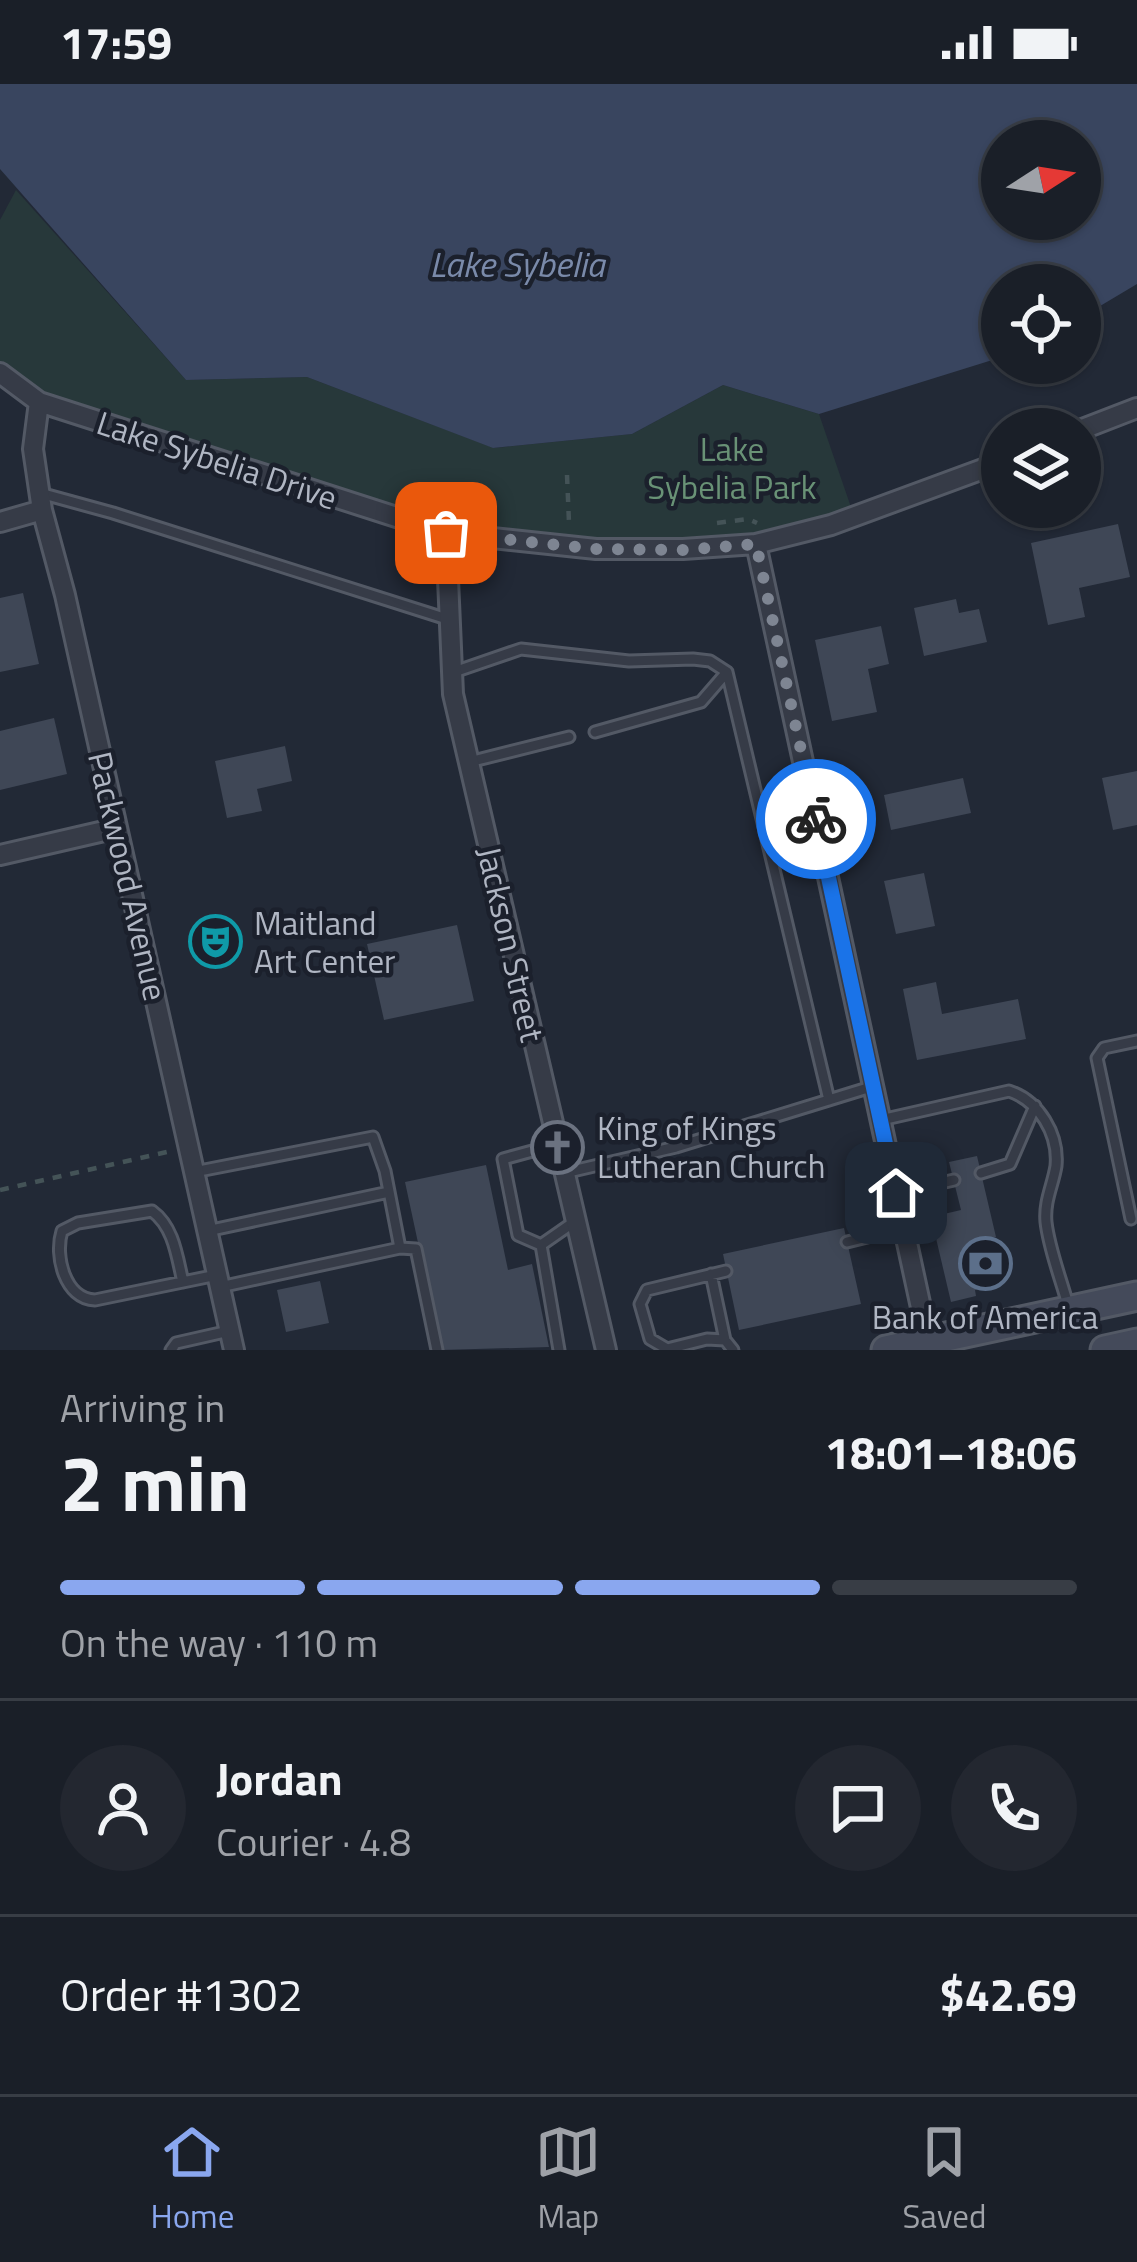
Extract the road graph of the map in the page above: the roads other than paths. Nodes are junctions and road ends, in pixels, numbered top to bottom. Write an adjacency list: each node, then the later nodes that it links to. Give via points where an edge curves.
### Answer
1 (0, 373): 2 (street, Lake Sybelia Drive)
2 (39, 402): 6 (street, Packwood Avenue, via 33,449); 8 (street, Lake Sybelia Drive)
3 (1137, 407): 4 (street)
4 (1101, 422)
5 (981, 470): 9 (street, Lake Sybelia Drive, via 842,520)
6 (41, 501): 7 (street); 10 (lane, via 112,513); 16 (street, Packwood Avenue)
7 (0, 522)
8 (446, 533): 9 (street, Lake Sybelia Drive, via 682,550); 10 (street, Jackson Street)
9 (762, 536): 19 (street)
10 (447, 620): 12 (street, Jackson Street)
11 (727, 672): 12 (lane, via 693,659 521,649); 13 (lane, via 700,701); 20 (lane)
12 (452, 673): 15 (street, Jackson Street)
13 (595, 732)
14 (569, 737): 15 (lane)
15 (469, 762): 23 (street, Jackson Street)
16 (117, 828): 17 (street); 24 (street, Packwood Avenue)
17 (0, 854)
18 (1137, 1041): 30 (lane, via 1104,1048 1097,1058)
19 (873, 1086): 20 (lane); 22 (street)
20 (830, 1100): 25 (lane)
21 (1035, 1106): 22 (lane, via 1009,1091); 26 (lane, via 1010,1164); 42 (lane, via 1056,1163 1046,1223)
22 (881, 1120): 29 (street)
23 (557, 1144): 25 (street, Jackson Street); 35 (lane, via 503,1159 518,1235)
24 (194, 1172): 28 (lane, via 373,1137); 33 (street, Packwood Avenue)
25 (565, 1173): 31 (street, Jackson Street)
26 (981, 1173)
27 (954, 1180): 29 (lane)
28 (389, 1192): 33 (lane); 36 (lane)
29 (896, 1193): 32 (street)
30 (1131, 1219)
31 (575, 1221): 35 (lane); 50 (street, Jackson Street)
32 (904, 1228): 34 (lane); 44 (street)
33 (207, 1231): 39 (street, Packwood Avenue)
34 (847, 1241)
35 (541, 1245): 49 (lane)
36 (400, 1248): 39 (lane); 48 (lane, via 416,1250)
37 (726, 1271): 38 (lane)
38 (711, 1274): 43 (lane); 43 (lane, via 647,1290 640,1304 650,1339 667,1349)
39 (218, 1281): 40 (lane); 45 (street, Packwood Avenue)
40 (183, 1282): 40 (lane, via 84,1300 68,1286 58,1241 77,1223 152,1211 172,1237)
41 (1137, 1296): 42 (main road)
42 (1069, 1311): 44 (main road)
43 (725, 1340): 51 (lane)
44 (928, 1340): 52 (main road)
45 (231, 1341): 47 (lane, via 176,1343)
46 (1137, 1343): 53 (main road)
47 (171, 1350)
48 (437, 1350)
49 (559, 1350)
50 (606, 1350)
51 (733, 1350)
52 (886, 1350)
53 (1105, 1350)

